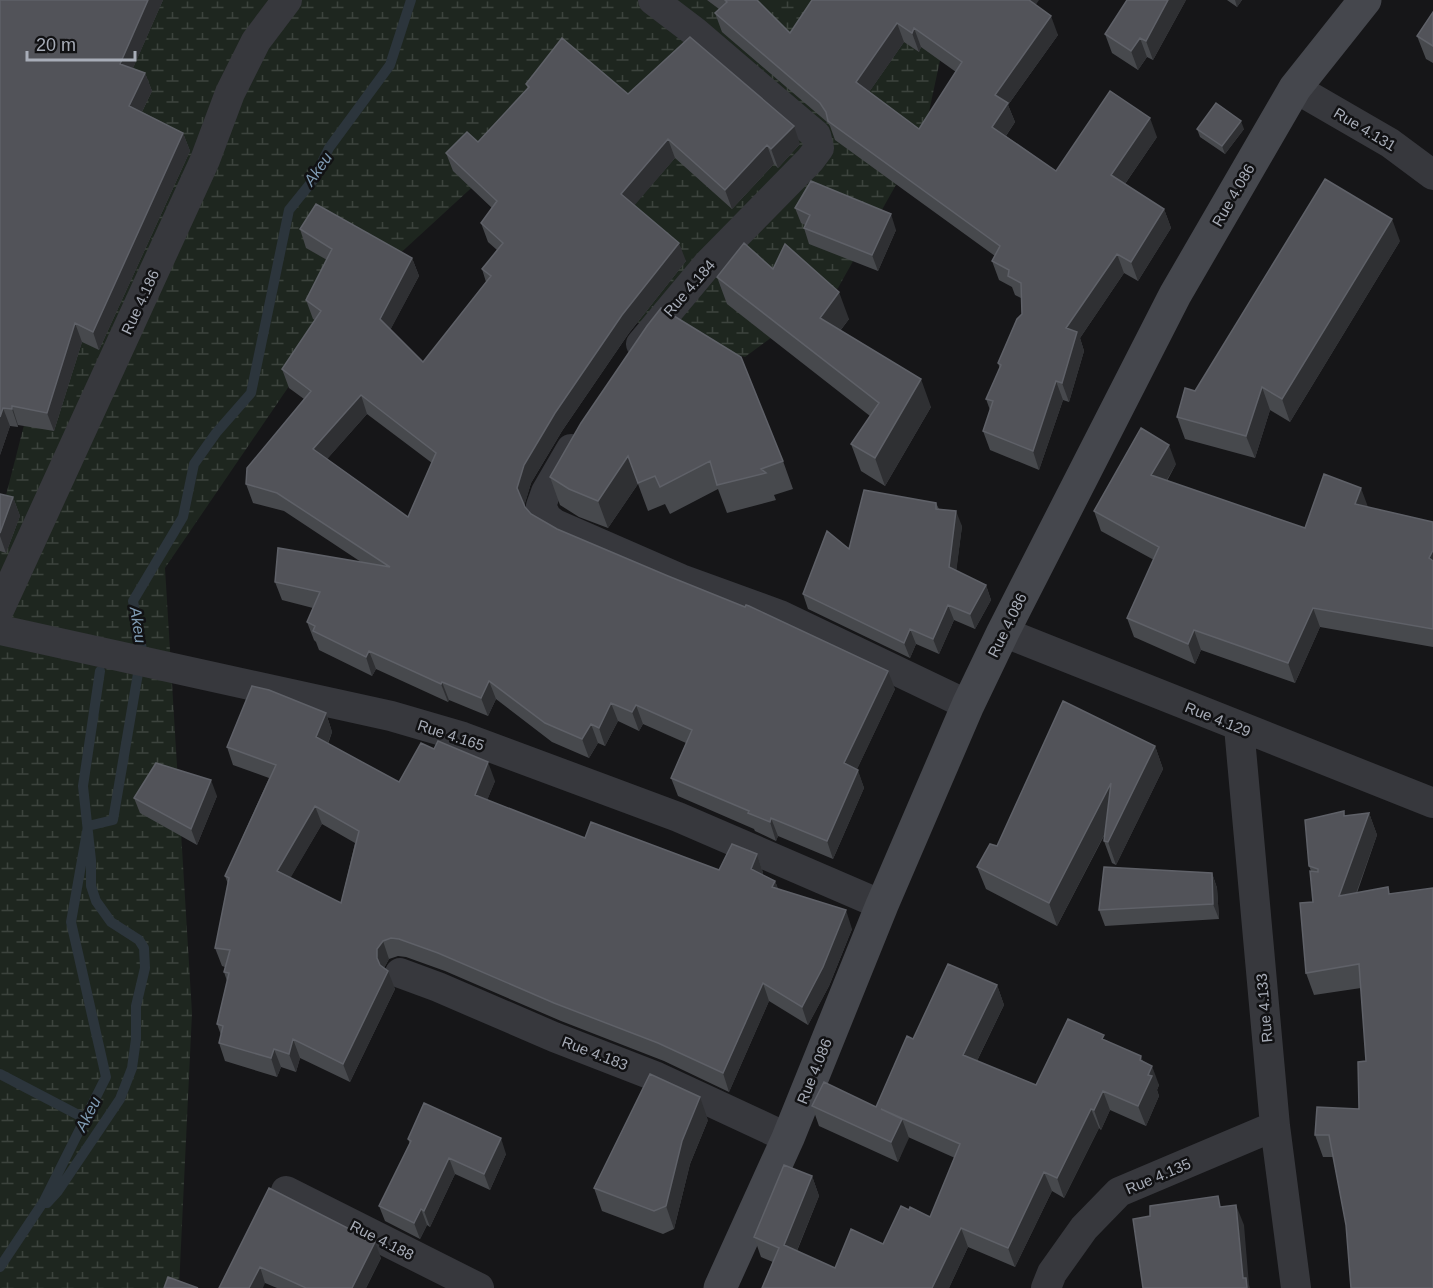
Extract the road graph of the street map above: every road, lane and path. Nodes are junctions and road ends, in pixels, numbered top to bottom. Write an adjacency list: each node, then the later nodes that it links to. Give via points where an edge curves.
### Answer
1 (286, 0): 8 (street, Rue 4.186, via 256,41 230,93 205,160)
2 (653, 0): 6 (street, Rue 4.184, via 804,124 816,135 819,148 707,266)
3 (1365, 0): 4 (street, Rue 4.086)
4 (1295, 87): 5 (street, Rue 4.131, via 1390,143); 10 (street, Rue 4.086, via 1175,295)
5 (1433, 175)
6 (629, 362)
7 (589, 422): 11 (street, via 541,506 555,524 681,579 780,615)
8 (0, 608)
9 (0, 630): 14 (street, Rue 4.165, via 391,716 463,737 678,818)
10 (1003, 632): 11 (street, Rue 4.086); 12 (street, Rue 4.129)
11 (968, 705): 14 (street, Rue 4.086)
12 (1239, 728): 13 (street, Rue 4.129); 16 (street, Rue 4.133)
13 (1433, 803)
14 (882, 905): 17 (street, Rue 4.086)
15 (400, 973): 17 (street, Rue 4.183, via 657,1077)
16 (1275, 1126): 21 (street, Rue 4.135, via 1119,1192 1084,1228); 22 (street, Rue 4.133)
17 (788, 1138): 20 (street, Rue 4.086)
18 (286, 1191): 19 (street, Rue 4.188)
19 (464, 1285)
20 (720, 1288)
21 (1046, 1288)
22 (1296, 1288)

